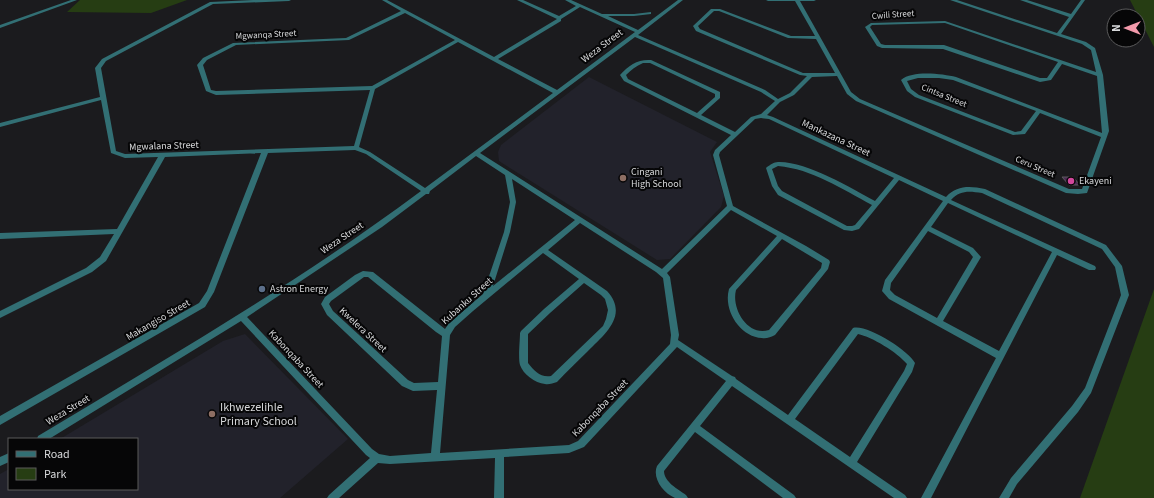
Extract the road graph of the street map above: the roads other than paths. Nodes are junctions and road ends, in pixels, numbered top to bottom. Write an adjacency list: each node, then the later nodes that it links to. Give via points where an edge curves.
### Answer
1 (75, 0): 20 (street)
2 (289, 0): 13 (street, Mgwalana Street)
3 (384, 0): 15 (street)
4 (519, 0): 19 (street)
5 (567, 0): 14 (street)
6 (681, 0): 21 (street, Weza Street)
7 (768, 0): 8 (street)
8 (796, 0): 9 (street); 23 (street, Ceru Street)
9 (814, 0)
10 (952, 0): 22 (street, Ceru Street)
11 (1022, 0): 18 (street)
12 (1084, 0): 18 (street)
13 (213, 2): 32 (street, Mgwalana Street, via 104,60 98,68)
14 (579, 6): 17 (street); 19 (street)
15 (405, 11): 24 (street); 30 (street, Mgwanqa Street, via 347,39 235,44 200,65 209,91 216,93)
16 (649, 13): 17 (street)
17 (602, 16): 21 (street)
18 (1072, 16): 22 (street)
19 (559, 18): 25 (street, via 554,24)
20 (0, 27)
21 (636, 34): 31 (street, Weza Street); 33 (street, via 763,91)
22 (1058, 35): 29 (street, Ceru Street, via 1084,43 1093,49)
23 (818, 38): 27 (street, Ceru Street); 28 (street, via 790,37 720,10 713,10 695,25 698,30 797,72)
24 (458, 40): 25 (street); 30 (street)
25 (494, 59): 31 (street)
26 (1060, 62): 26 (street, Cwili Street, via 944,22 871,24 867,27 877,43 884,47 944,47 1040,80 1049,78); 29 (street, Cwili Street)
27 (839, 74): 28 (street); 39 (street, Ceru Street, via 849,93 863,103 1074,192 1086,190)
28 (811, 75): 33 (street, via 792,94)
29 (1100, 75): 39 (street, Ceru Street)
30 (372, 88): 40 (street)
31 (558, 93): 42 (street, Weza Street)
32 (102, 98): 37 (street); 43 (street, Mgwalana Street, via 112,152 125,156)
33 (778, 101): 36 (street)
34 (1039, 110): 34 (street, Cintsa Street, via 1023,133 1015,134 916,96 904,80 911,77 949,77); 39 (street, Cintsa Street)
35 (698, 115): 35 (street, via 718,97 718,93 651,62 636,64 623,74 626,80); 38 (street)
36 (763, 116): 38 (street, via 753,118); 45 (street, Mankazana Street)
37 (0, 125)
38 (735, 134): 49 (street, via 720,147 716,155)
39 (1105, 136)
40 (356, 148): 41 (street, Mgwalana Street); 46 (street, Mgwalana Street, via 368,153)
41 (265, 152): 43 (street, Mgwalana Street); 70 (street, Makangiso Street, via 204,303 197,310)
42 (477, 154): 44 (street); 46 (street, Weza Street)
43 (162, 156): 52 (street)
44 (508, 174): 50 (street); 60 (street, via 513,202 507,232)
45 (898, 178): 47 (street, Mankazana Street); 48 (street)
46 (427, 192): 62 (street, Weza Street)
47 (946, 200): 51 (street); 56 (street, Mankazana Street); 83 (street, via 954,191 967,188 983,191 1104,247 1115,260 1125,295 1088,390 1014,481)
48 (876, 204): 48 (street, via 858,228 849,229 780,193 769,168 774,165 798,166)
49 (730, 207): 54 (street); 58 (street)
50 (579, 220): 55 (street, Kubanku Street); 58 (street)
51 (927, 228): 63 (street, via 971,250 977,257); 63 (street, via 892,277 886,290 892,297)
52 (119, 231): 53 (street); 61 (street, via 109,251 96,266)
53 (0, 236)
54 (781, 236): 54 (street, via 824,260 826,265 772,334 758,336 737,320 730,294)
55 (543, 250): 59 (street); 60 (street, Kubanku Street)
56 (1056, 250): 57 (street, Mankazana Street); 66 (street)
57 (1092, 268)
58 (662, 273): 65 (street, via 668,290)
59 (584, 279): 59 (street, via 528,328 524,335 524,364 541,381 554,379 610,323 612,309 607,296)
60 (486, 296): 64 (street, Kubanku Street, via 452,325)
61 (0, 315)
62 (242, 317): 72 (street, Weza Street); 75 (street, Kabonqaba Street)
63 (938, 322): 66 (street)
64 (446, 334): 68 (street, Kubanku Street); 68 (street, Kwelera Street, via 370,274 358,277 325,304 330,313 404,383 413,387)
65 (675, 342): 67 (street); 73 (street, Kabonqaba Street, via 581,444 569,449)
66 (1000, 356): 82 (street)
67 (732, 380): 69 (street); 71 (street)
68 (441, 386): 74 (street, Kubanku Street)
69 (789, 420): 76 (street); 76 (street, via 856,330 865,332 906,356 911,363 908,372)
70 (0, 421)
71 (694, 426): 79 (street, via 664,462 659,472 663,482); 80 (street)
72 (43, 438)
73 (500, 453): 74 (street, Kabonqaba Street); 78 (street)
74 (435, 457): 75 (street, Kabonqaba Street, via 390,460)
75 (377, 458): 77 (street)
76 (851, 463): 81 (street)
77 (332, 498)
78 (499, 498)
79 (683, 498)
80 (791, 498)
81 (902, 498)
82 (926, 498)
83 (1004, 498)

